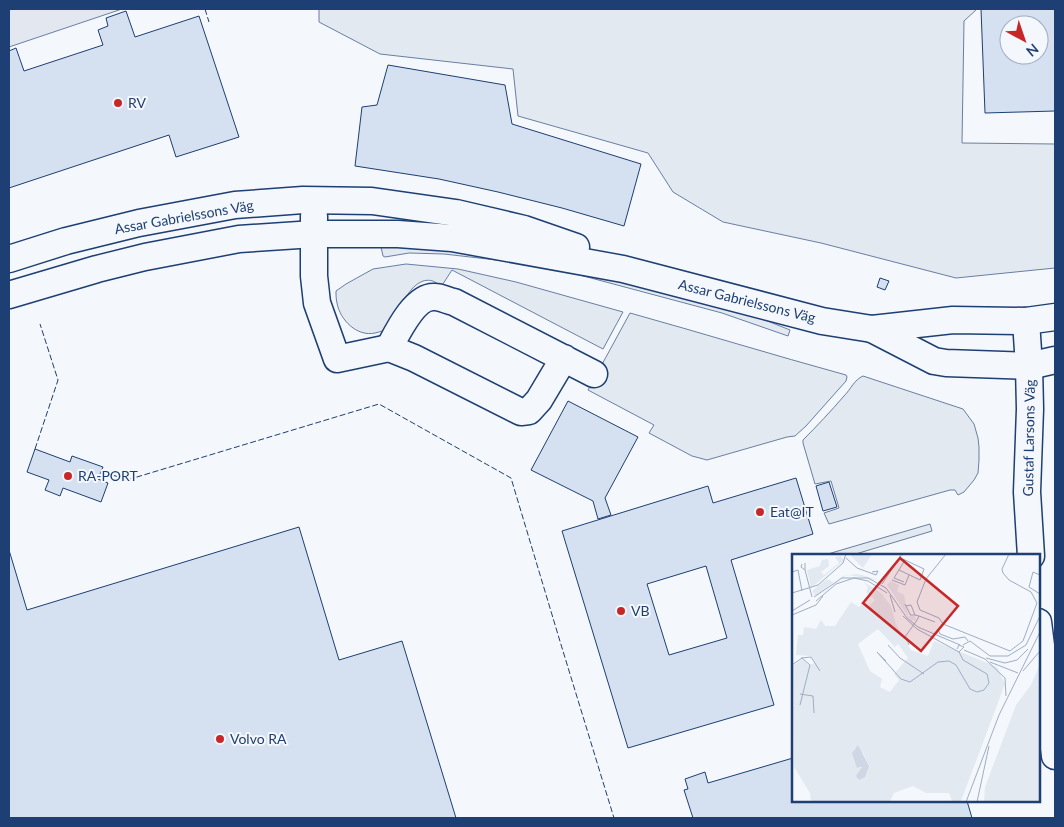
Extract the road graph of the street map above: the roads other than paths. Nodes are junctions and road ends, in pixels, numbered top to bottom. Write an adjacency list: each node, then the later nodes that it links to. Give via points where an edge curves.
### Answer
1 (315, 201): 2 (street); 3 (street, Assar Gabrielssons Väg, via 235,205 139,222); 4 (street, Assar Gabrielssons Väg, via 372,201 456,213 524,229 574,246)
2 (314, 234): 4 (street, Assar Gabrielssons Väg, via 452,238); 5 (street, Assar Gabrielssons Väg, via 239,239 154,255 97,268); 9 (street, via 317,303 337,359)
3 (9, 259)
4 (624, 269): 8 (street, Assar Gabrielssons Väg, via 822,320)
5 (9, 295)
6 (1055, 318): 7 (street, Assar Gabrielssons Väg)
7 (1026, 321): 8 (street, Assar Gabrielssons Väg, via 953,320); 12 (street, Gustaf Larsons Väg)
8 (872, 329): 12 (street, Assar Gabrielssons Väg, via 946,364)
9 (389, 348): 10 (street, via 411,310 426,298 435,297 454,302); 10 (street, via 521,412 529,411 539,400)
10 (564, 358): 13 (street)
11 (1055, 360): 12 (street, Assar Gabrielssons Väg)
12 (1029, 366): 14 (street, Gustaf Larsons Väg, via 1027,492)
13 (594, 374)
14 (1031, 554)
15 (1039, 630): 16 (street)
16 (1055, 756)

